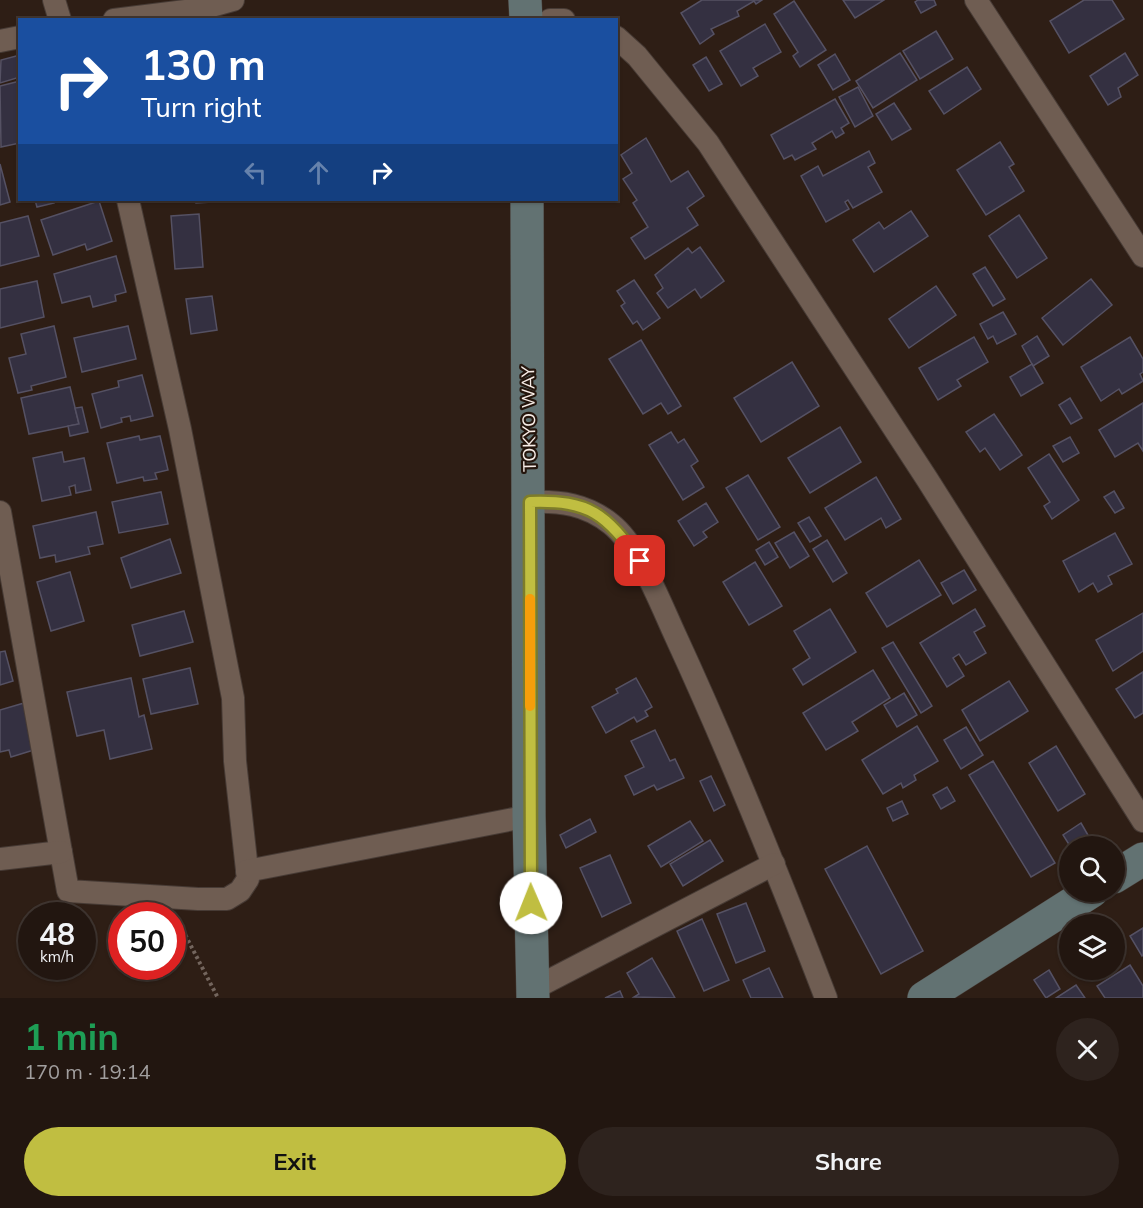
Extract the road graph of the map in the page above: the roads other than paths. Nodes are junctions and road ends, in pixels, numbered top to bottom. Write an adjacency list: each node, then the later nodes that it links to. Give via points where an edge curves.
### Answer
1 (54, 0): 5 (street)
2 (233, 0): 6 (street, via 201,9)
3 (525, 0): 7 (main road)
4 (976, 0): 13 (street)
5 (59, 18)
6 (130, 18)
7 (526, 18)
8 (18, 37): 10 (street)
9 (618, 39): 17 (street, via 637,56 708,143)
10 (0, 41)
11 (128, 201): 23 (street, via 180,429 233,698 235,761)
12 (527, 201): 14 (main road, TOKYO WAY)
13 (1143, 256)
14 (530, 502): 16 (main road, TOKYO WAY); 21 (street, via 561,501 586,508 612,525 640,561 724,741)
15 (0, 512): 18 (street)
16 (529, 816): 23 (street); 25 (main road, TOKYO WAY)
17 (1143, 821)
18 (61, 852): 20 (street); 23 (street, via 68,891 227,898 244,885)
19 (1143, 858): 22 (main road)
20 (0, 859)
21 (774, 864): 25 (street); 26 (street)
22 (1125, 870)
23 (247, 871)
24 (1075, 902): 27 (main road)
25 (533, 994)
26 (826, 998)
27 (924, 998)

